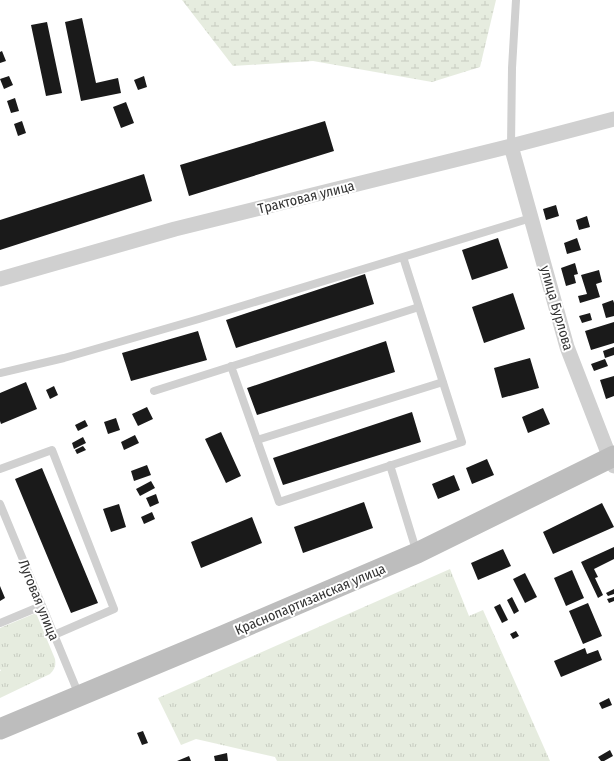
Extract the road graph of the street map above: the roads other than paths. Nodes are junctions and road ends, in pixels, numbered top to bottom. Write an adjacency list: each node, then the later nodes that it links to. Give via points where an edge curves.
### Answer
1 (516, 0): 3 (lane)
2 (614, 119): 3 (street, Трактовая улица)
3 (511, 146): 4 (street, улица Бурлова); 6 (street, Трактовая улица, via 175,229)
4 (531, 218): 5 (lane); 13 (street, улица Бурлова, via 567,347)
5 (404, 257): 7 (lane); 9 (lane, via 64,358)
6 (0, 279)
7 (419, 307): 8 (lane); 10 (lane)
8 (231, 366): 11 (lane); 12 (lane)
9 (0, 373)
10 (443, 382): 12 (lane); 14 (lane, via 462,442)
11 (154, 391)
12 (257, 440): 14 (lane, via 279,502)
13 (613, 460): 17 (street, Краснопартизанская улица)
14 (390, 466): 17 (lane)
15 (0, 469): 20 (lane, via 52,450 114,609)
16 (0, 504): 18 (lane, Луговая улица)
17 (417, 553): 21 (street, Краснопартизанская улица)
18 (41, 606): 19 (lane); 20 (lane, Луговая улица)
19 (0, 623)
20 (54, 635): 21 (lane, Луговая улица)
21 (80, 696): 22 (street, Краснопартизанская улица)
22 (0, 729)

